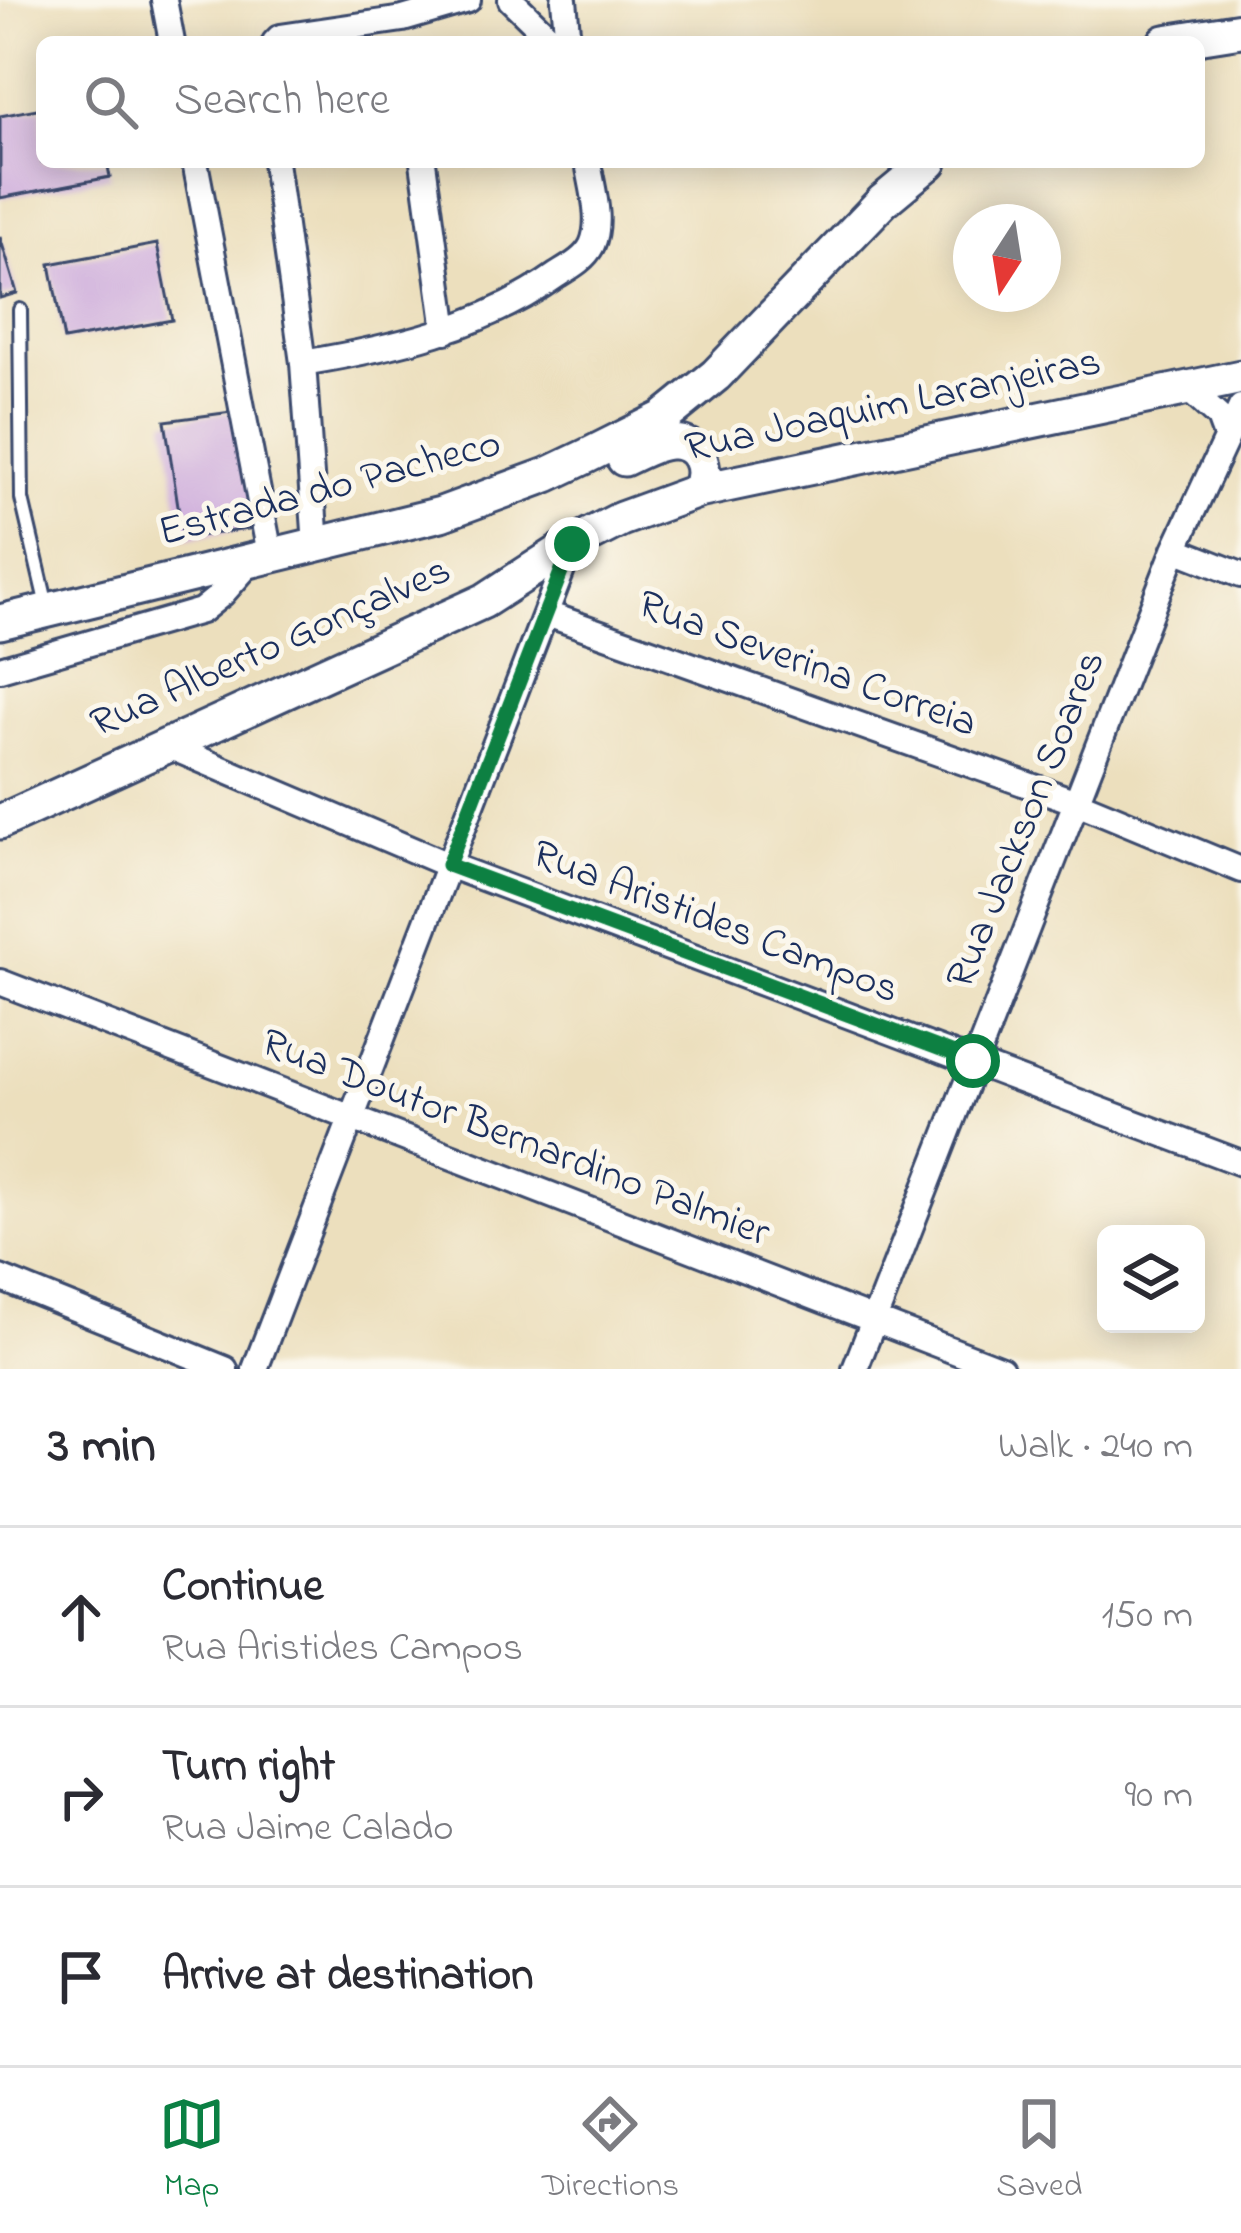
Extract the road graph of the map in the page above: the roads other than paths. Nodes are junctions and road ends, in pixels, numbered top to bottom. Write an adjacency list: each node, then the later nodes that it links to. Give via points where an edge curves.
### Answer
1 (164, 0): 7 (street)
2 (469, 0): 6 (street)
3 (511, 0): 9 (street)
4 (564, 0): 10 (street)
5 (1241, 30): 11 (main road)
6 (405, 31): 8 (street)
7 (171, 36)
8 (301, 36)
9 (548, 36)
10 (567, 36)
11 (1203, 36)
12 (196, 168): 31 (street)
13 (276, 168): 19 (street)
14 (424, 168): 18 (street)
15 (589, 168): 18 (street, via 597,213 586,256 529,296)
16 (923, 168): 20 (main road, Estrada do Pacheco)
17 (20, 310): 34 (lane, via 22,499)
18 (446, 331): 19 (street)
19 (303, 363): 28 (street)
20 (716, 375): 25 (main road, Estrada do Pacheco, via 663,418); 26 (main road, via 704,400 703,434)
21 (1241, 377): 22 (main road, Rua Joaquim Laranjeiras)
22 (1187, 388): 24 (street, via 1219,417); 26 (main road, Rua Joaquim Laranjeiras)
23 (1241, 407): 24 (street, Rua Jackson Soares)
24 (1226, 436): 30 (street, Rua Jackson Soares)
25 (547, 475): 27 (main road, via 589,473 672,442 699,455); 28 (main road, Estrada do Pacheco, via 441,514)
26 (746, 482): 27 (main road, Rua Joaquim Laranjeiras)
27 (698, 491): 29 (main road, Rua Joaquim Laranjeiras)
28 (316, 544): 31 (main road, Estrada do Pacheco)
29 (572, 544): 32 (main road, Rua Alberto Gonçalves); 35 (street)
30 (1175, 549): 33 (street); 40 (street, Rua Jackson Soares)
31 (262, 556): 34 (main road, Estrada do Pacheco); 37 (street, via 201,611)
32 (523, 575): 35 (street); 39 (main road, Rua Alberto Gonçalves, via 484,601)
33 (1241, 575)
34 (48, 610): 36 (main road, Estrada do Pacheco); 37 (street)
35 (548, 614): 40 (street, Rua Severina Correia); 42 (street)
36 (0, 622)
37 (59, 652): 38 (street)
38 (0, 669)
39 (166, 745): 41 (main road, Rua Alberto Gonçalves); 42 (street, Rua Aristides Campos)
40 (1079, 803): 43 (street, Rua Severina Correia); 45 (street, Rua Jackson Soares)
41 (0, 822)
42 (448, 865): 45 (street, Rua Aristides Campos); 46 (street)
43 (1241, 870)
44 (0, 982): 46 (street, Rua Doutor Bernardino Palmier)
45 (973, 1061): 47 (street, Rua Aristides Campos); 49 (street, Rua Jackson Soares)
46 (355, 1118): 49 (street, Rua Doutor Bernardino Palmier); 51 (street)
47 (1241, 1163)
48 (0, 1278): 50 (street)
49 (875, 1321): 52 (street, Rua Jackson Soares); 53 (street, Rua Doutor Bernardino Palmier)
50 (225, 1369)
51 (255, 1369)
52 (855, 1369)
53 (1000, 1369)

